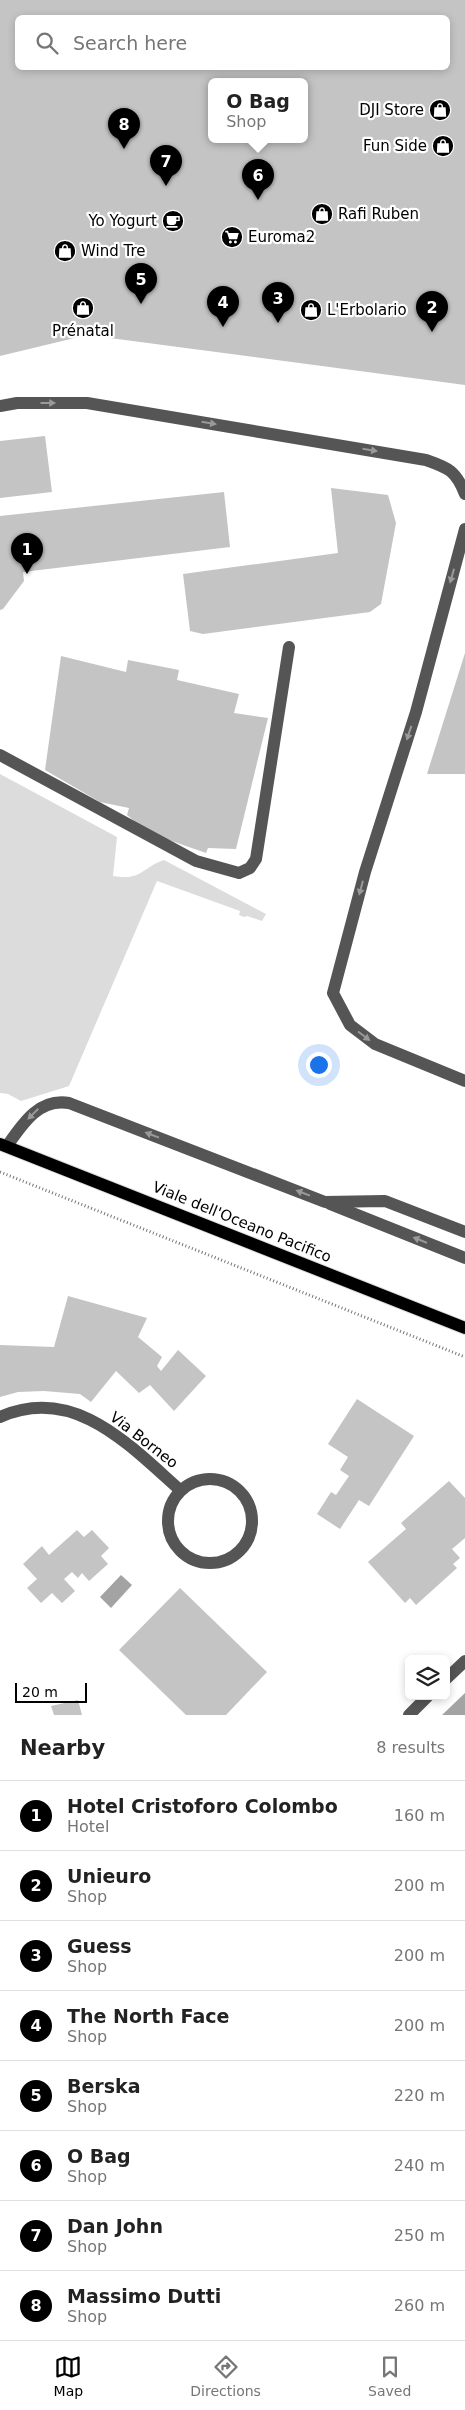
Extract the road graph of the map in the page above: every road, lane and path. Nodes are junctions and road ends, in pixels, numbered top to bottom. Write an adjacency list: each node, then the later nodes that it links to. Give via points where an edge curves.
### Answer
1 (0, 406): 2 (street, one-way to 2, via 87,403 426,460 449,468 460,481)
2 (465, 494)
3 (465, 529): 6 (street, one-way to 6, via 416,712 365,872 333,993 350,1025 375,1044)
4 (288, 647): 5 (street, via 256,859 250,868 239,873 196,861)
5 (0, 755)
6 (465, 1082)
7 (2, 1144): 9 (street, one-way to 7, via 69,1103 53,1102 38,1109); 12 (main road, Viale dell'Oceano Pacifico)
8 (0, 1172): 13 (path)
9 (325, 1202): 10 (street, via 385,1201); 11 (street, one-way to 9)
10 (465, 1232)
11 (465, 1258)
12 (465, 1328)
13 (465, 1357)
14 (0, 1418): 15 (street, Via Borneo, via 25,1409 46,1407 72,1412 128,1444)
15 (180, 1490): 15 (street, Via Borneo, via 167,1514 167,1528 181,1553 206,1564 220,1562 244,1547 250,1534 250,1506 233,1485 220,1479 206,1478)
16 (465, 1661): 17 (street)
17 (450, 1675)
18 (424, 1700): 19 (street)
19 (409, 1715)

